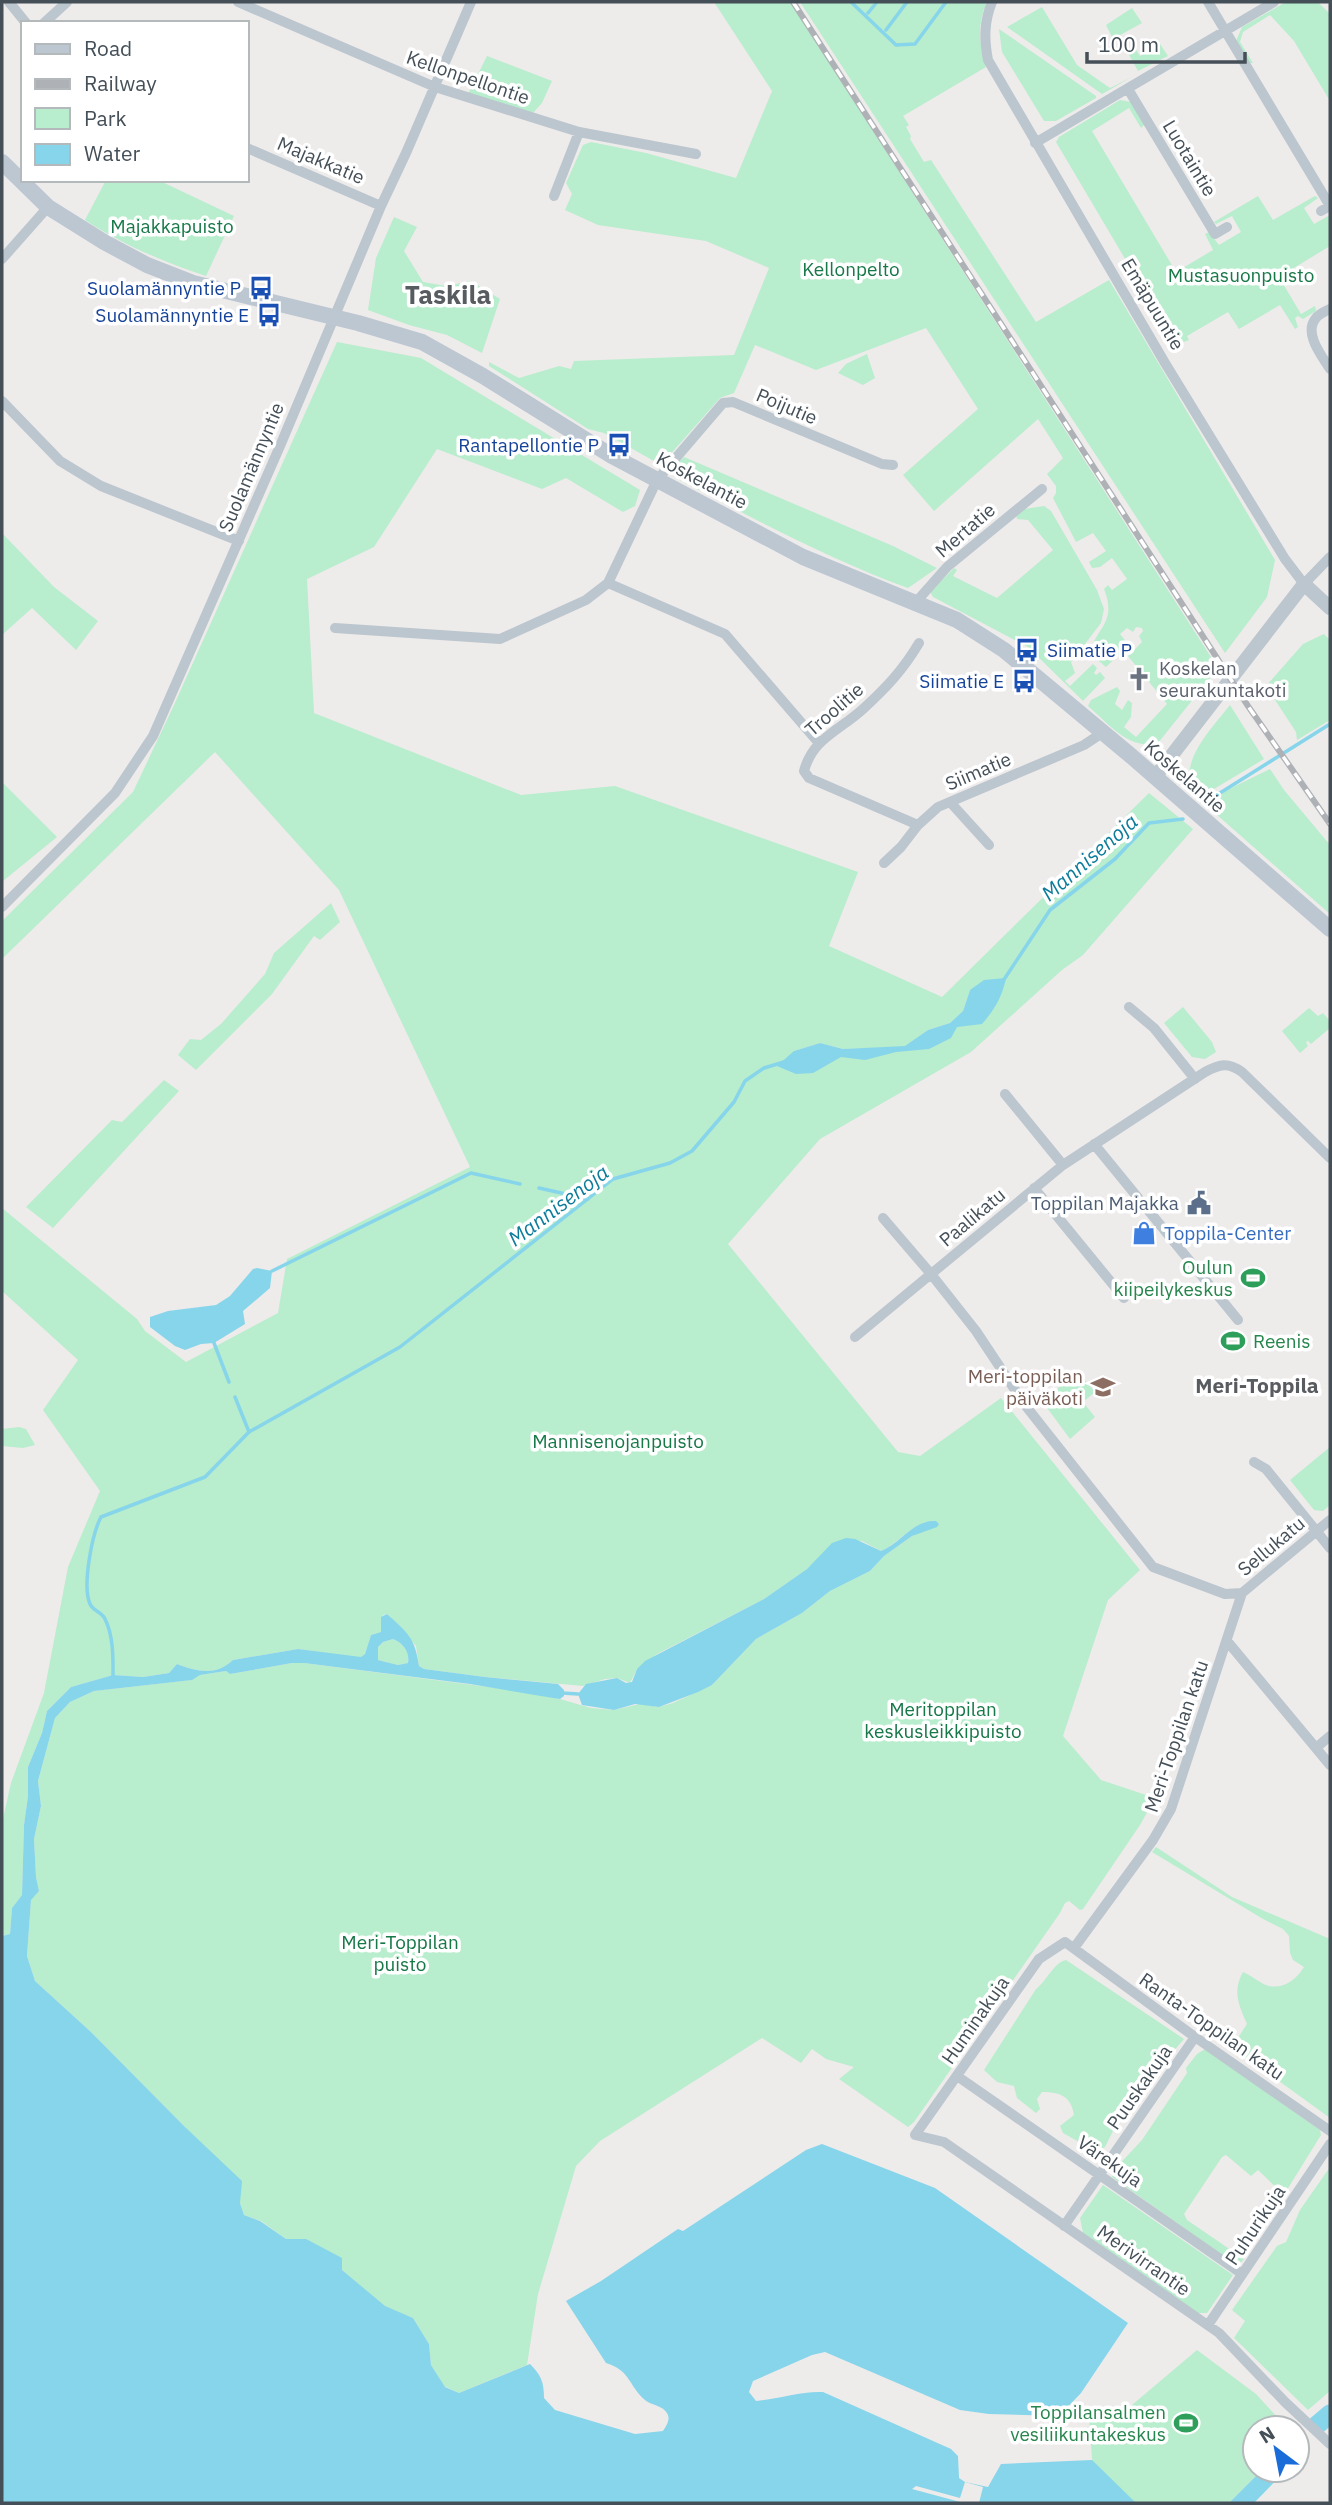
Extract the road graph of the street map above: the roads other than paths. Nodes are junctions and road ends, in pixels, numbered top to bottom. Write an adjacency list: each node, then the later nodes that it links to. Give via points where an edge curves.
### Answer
1 (9, 2): 8 (street)
2 (67, 2): 9 (street)
3 (238, 2): 11 (street, Kellonpellontie)
4 (471, 2): 11 (street, Suolamännyntie)
5 (992, 2): 14 (street, Emäpuuntie, via 985,27 988,60)
6 (1208, 2): 10 (street)
7 (1274, 2): 10 (street)
8 (24, 21)
9 (46, 21)
10 (1225, 30): 12 (street); 23 (street, via 1330,206)
11 (435, 87): 13 (street, Kellonpellontie); 21 (street, Suolamännyntie)
12 (1128, 89): 14 (street); 24 (street, Luotaintie, via 1215,234)
13 (579, 132): 16 (street, Kellonpellontie); 20 (street)
14 (1035, 143): 36 (street, Emäpuuntie, via 1172,375)
15 (248, 148): 21 (street, Majakkatie)
16 (696, 155)
17 (2, 162): 18 (main road, Koskelantie)
18 (21, 182)
19 (21, 182): 22 (main road, Koskelantie)
20 (554, 196)
21 (381, 206): 27 (street, Suolamännyntie)
22 (48, 207): 25 (street); 27 (main road, Koskelantie, via 104,243 193,283)
23 (1321, 211)
24 (1227, 227)
25 (2, 259)
26 (1330, 309): 28 (street, via 1316,317 1312,328 1314,342)
27 (334, 317): 31 (main road, Koskelantie, via 445,353); 33 (street, Suolamännyntie)
28 (1330, 369)
29 (2, 401): 33 (street, via 60,461 101,486)
30 (893, 465): 31 (street, Poijutie, via 727,401 715,409)
31 (657, 480): 35 (street); 37 (main road, Koskelantie, via 803,557)
32 (1042, 489): 37 (street, Mertatie, via 947,567)
33 (239, 541): 48 (street, Suolamännyntie, via 170,699 136,764 98,813)
34 (1330, 557): 36 (street)
35 (608, 583): 39 (street, via 586,600 500,639); 42 (street, via 725,634)
36 (1304, 584): 38 (street, Emäpuuntie); 43 (street)
37 (916, 602): 41 (main road, Koskelantie, via 957,620 1004,650)
38 (1330, 608)
39 (335, 628)
40 (919, 643): 42 (street, Troolitie, via 905,667 861,711)
41 (1102, 733): 43 (main road, Koskelantie); 44 (street, Siimatie)
42 (818, 742): 45 (street, Troolitie, via 806,763 804,771 809,778)
43 (1156, 777): 49 (main road, Koskelantie)
44 (950, 802): 45 (street, Siimatie); 46 (street)
45 (918, 825): 47 (street, Siimatie)
46 (989, 845)
47 (884, 863)
48 (2, 907)
49 (1330, 929)
50 (1129, 1007): 51 (street, via 1154,1028)
51 (1195, 1079): 53 (street, Paalikatu); 54 (street, Paalikatu, via 1222,1064 1233,1066)
52 (1005, 1094): 55 (street)
53 (1094, 1144): 55 (street, Paalikatu); 60 (street)
54 (1330, 1158)
55 (1063, 1165): 56 (street, Paalikatu)
56 (1034, 1188): 58 (street, Paalikatu); 59 (street)
57 (883, 1218): 58 (street)
58 (931, 1274): 61 (street, Paalikatu); 66 (street, Sellukatu, via 1025,1405 1153,1567 1225,1594)
59 (1124, 1298)
60 (1238, 1320)
61 (855, 1338)
62 (1254, 1462): 64 (street, via 1266,1469)
63 (1330, 1520): 64 (street, Sellukatu)
64 (1317, 1531): 65 (street); 66 (street, Sellukatu)
65 (1330, 1548)
66 (1242, 1593): 67 (street, Meri-Toppilan katu)
67 (1227, 1641): 69 (street); 71 (street, Meri-Toppilan katu, via 1165,1822)
68 (1330, 1736): 69 (street)
69 (1317, 1747): 70 (street)
70 (1330, 1765)
71 (1074, 1948): 72 (street, Ranta-Toppilan katu); 73 (street, Huminakuja, via 1065,1942 1039,1959)
72 (1195, 2037): 74 (street, Ranta-Toppilan katu); 77 (street, Puuskakuja)
73 (957, 2076): 75 (street, Huminakuja); 77 (street, Värekuja)
74 (1330, 2130)
75 (915, 2136): 78 (street, Merivirrantie, via 944,2142)
76 (1330, 2144): 79 (street, Puhurikuja)
77 (1100, 2175): 78 (street, Puuskakuja); 79 (street, Värekuja)
78 (1064, 2226): 80 (street, Merivirrantie)
79 (1242, 2274): 80 (street, Puhurikuja)
80 (1208, 2325): 81 (street, Merivirrantie)
81 (1330, 2444)

